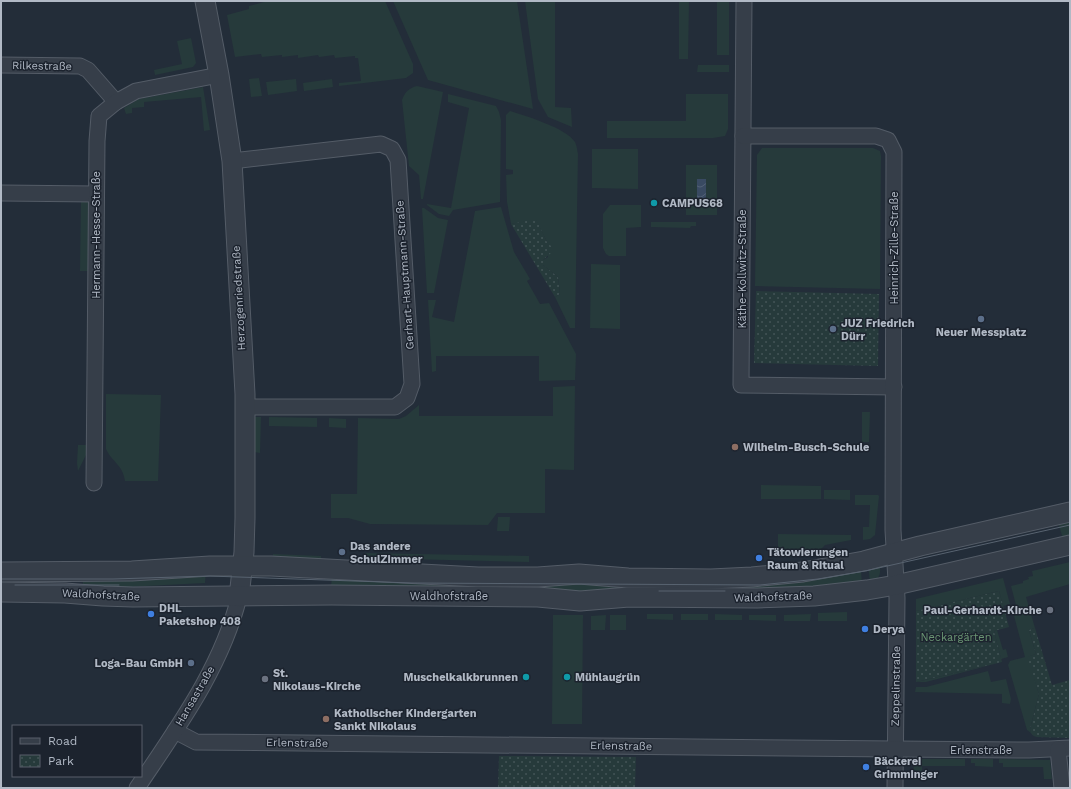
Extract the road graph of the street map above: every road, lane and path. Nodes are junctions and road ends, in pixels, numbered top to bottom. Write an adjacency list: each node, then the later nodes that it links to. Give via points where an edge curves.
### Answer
1 (205, 1): 4 (street, Herzogenriedstraße)
2 (744, 1): 6 (street, Käthe-Kollwitz-Straße)
3 (1, 65): 5 (street, Rilkestraße, via 80,66 88,70)
4 (220, 75): 5 (street, Hermann-Hesse-Straße, via 136,91); 7 (street, Herzogenriedstraße)
5 (116, 102): 9 (street, Hermann-Hesse-Straße, via 99,116)
6 (743, 136): 10 (street, Heinrich-Zille-Straße, via 876,136 888,140 894,152); 10 (street, Käthe-Kollwitz-Straße, via 741,385)
7 (232, 161): 11 (street, Herzogenriedstraße); 11 (street, Gerhart-Hauptmann-Straße, via 381,144 392,149 398,160 412,384 408,398 395,407)
8 (1, 193): 9 (street)
9 (96, 194): 12 (street, Hermann-Hesse-Straße)
10 (894, 387): 15 (street, Heinrich-Zille-Straße)
11 (245, 407): 16 (street, Herzogenriedstraße, via 246,518)
12 (94, 483)
13 (1070, 512): 15 (street, Waldhofstraße)
14 (1070, 545): 18 (street, Waldhofstraße)
15 (894, 553): 16 (street, Waldhofstraße, via 802,572 711,579 628,578 579,574 538,578 478,577 279,566); 18 (street)
16 (243, 567): 17 (street, Waldhofstraße); 20 (street, Herzogenriedstraße)
17 (1, 572)
18 (896, 585): 20 (street, Waldhofstraße, via 814,596 757,598 629,597 580,601 530,597); 22 (street, Zeppelinstraße)
19 (1, 592): 20 (street, Waldhofstraße, via 133,597)
20 (239, 597): 21 (street, Hansastraße, via 214,664)
21 (175, 731): 22 (street, Erlenstraße, via 194,742); 24 (street, Hansastraße)
22 (896, 749): 23 (street, Erlenstraße); 25 (street, Zeppelinstraße)
23 (1064, 749): 26 (street)
24 (137, 788)
25 (895, 788)
26 (1062, 788)

